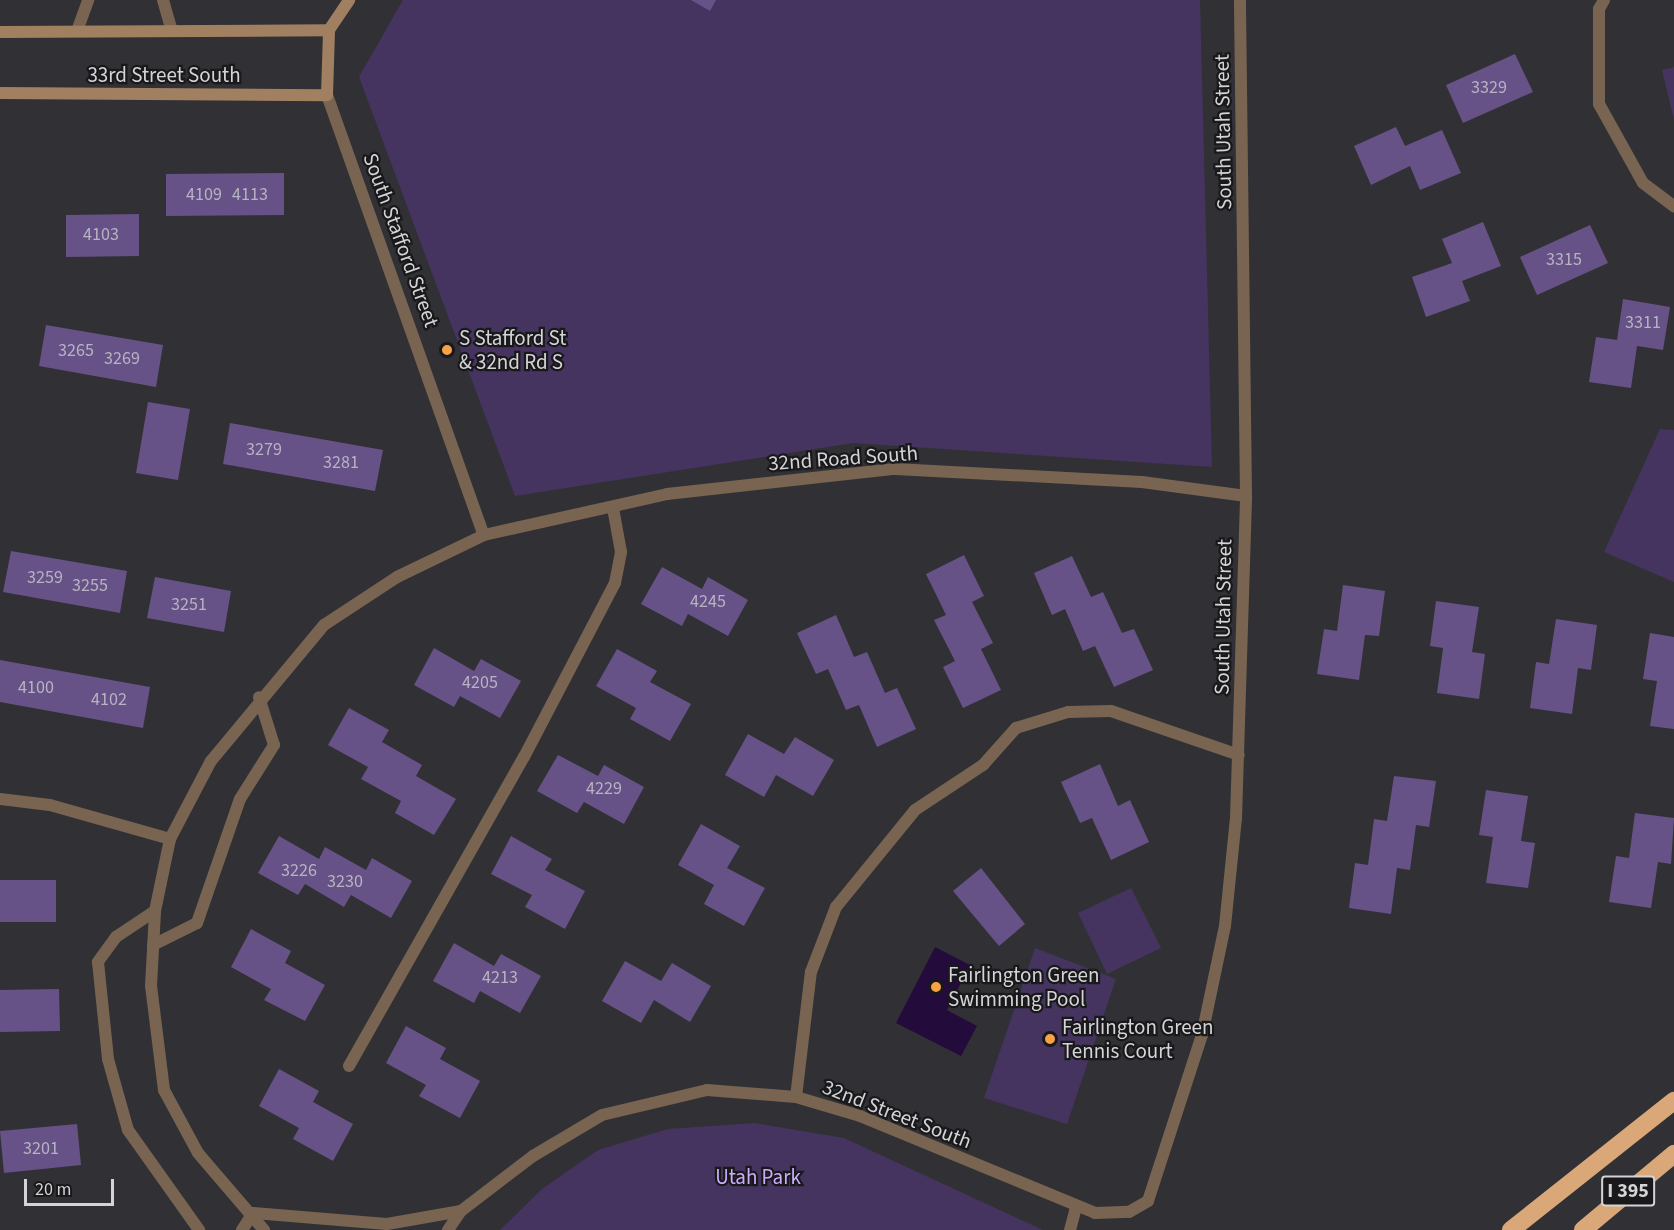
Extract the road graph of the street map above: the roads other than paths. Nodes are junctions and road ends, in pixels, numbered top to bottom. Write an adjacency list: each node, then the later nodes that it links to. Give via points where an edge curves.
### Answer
1 (88, 0): 7 (street)
2 (163, 0): 8 (street)
3 (350, 0): 6 (street)
4 (1240, 0): 13 (street, South Utah Street)
5 (1604, 0): 12 (street, via 1599,9 1599,104 1643,183)
6 (329, 30): 8 (street, 33rd Street South); 11 (street, South Stafford Street)
7 (77, 31): 8 (street, 33rd Street South); 9 (street, 33rd Street South)
8 (172, 31)
9 (0, 32)
10 (0, 93): 11 (street, 33rd Street South)
11 (327, 95): 15 (street, South Stafford Street)
12 (1674, 206)
13 (1246, 496): 14 (street, 32nd Road South, via 1142,482 895,469 667,494); 17 (street, South Utah Street)
14 (613, 508): 15 (street, 32nd Road South); 22 (street, via 621,552 615,583 524,757)
15 (484, 535): 16 (street, via 397,577 324,625)
16 (259, 697): 19 (street, via 211,761); 21 (street, via 274,745 240,799 197,923)
17 (1239, 755): 23 (street, via 1110,711 1068,712 1016,728 983,765 915,810 836,907 811,972); 28 (street, South Utah Street, via 1225,926 1202,1035 1155,1188 1148,1201)
18 (0, 799): 19 (street, via 50,805)
19 (170, 839): 20 (street)
20 (154, 911): 21 (street); 31 (street, via 116,937 98,962 108,1059 128,1130)
21 (153, 945): 29 (street, via 151,986 164,1090 198,1153)
22 (349, 1066)
23 (796, 1096): 26 (street, 32nd Street South, via 860,1116); 27 (street, 32nd Street South, via 707,1090 602,1115 533,1156)
24 (1674, 1101): 36 (highway)
25 (1674, 1154): 37 (highway, I 395)
26 (1076, 1207): 28 (street, 32nd Street South); 35 (street)
27 (460, 1211): 30 (street, 32nd Street South, via 387,1224); 34 (street, 32nd Street South)
28 (1128, 1212)
29 (253, 1213): 30 (street); 32 (street); 33 (street)
30 (336, 1226)
31 (199, 1230)
32 (242, 1230)
33 (264, 1230)
34 (448, 1230)
35 (1070, 1230)
36 (1511, 1230)
37 (1583, 1230)

